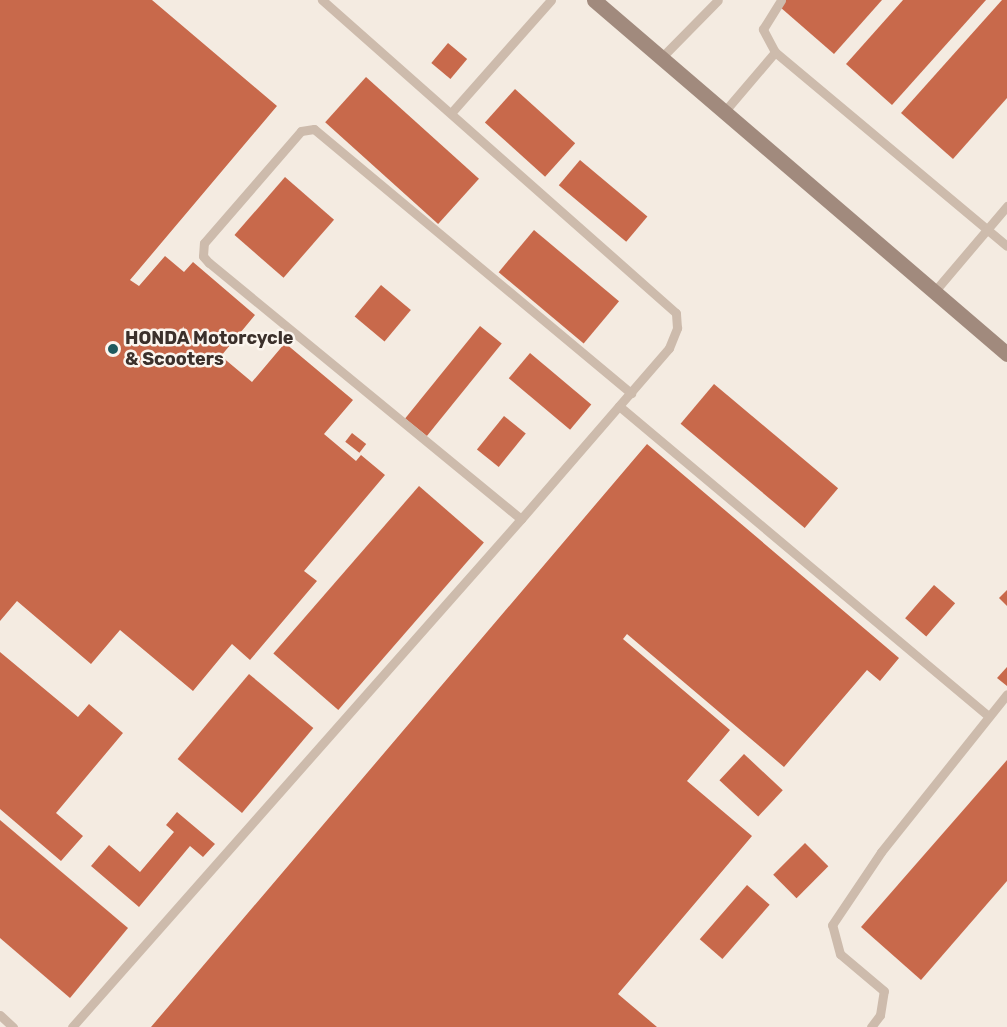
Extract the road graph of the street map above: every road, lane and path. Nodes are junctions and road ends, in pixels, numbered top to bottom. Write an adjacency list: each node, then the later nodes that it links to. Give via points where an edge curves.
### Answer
1 (322, 0): 9 (lane)
2 (551, 0): 9 (lane)
3 (594, 0): 7 (street)
4 (718, 0): 7 (lane)
5 (781, 0): 6 (lane, via 763,29)
6 (775, 52): 8 (lane); 11 (lane)
7 (661, 58): 8 (street)
8 (724, 112): 13 (street)
9 (451, 113): 15 (lane, via 676,313 669,348)
10 (1007, 206): 11 (lane)
11 (987, 229): 12 (lane); 13 (lane)
12 (1007, 246)
13 (934, 291): 14 (street)
14 (1007, 354)
15 (631, 393): 16 (lane); 17 (lane, via 314,129 295,138 204,243 202,256)
16 (619, 406): 17 (lane); 19 (lane)
17 (521, 519): 22 (lane)
18 (1007, 694): 19 (lane)
19 (988, 716): 23 (lane, via 881,852 832,925 840,954 884,991 880,1015)
20 (0, 1015): 21 (lane)
21 (14, 1027)
22 (72, 1027)
23 (871, 1027)

